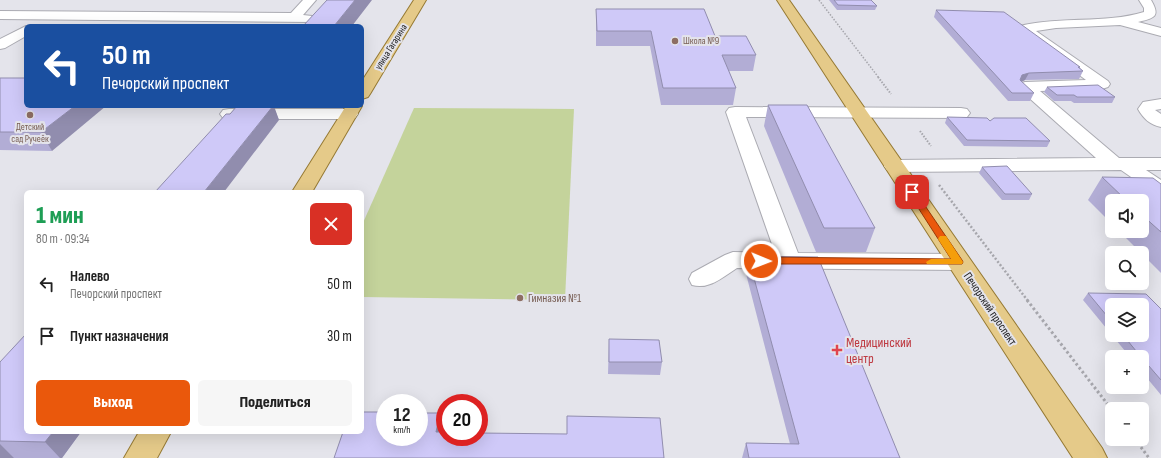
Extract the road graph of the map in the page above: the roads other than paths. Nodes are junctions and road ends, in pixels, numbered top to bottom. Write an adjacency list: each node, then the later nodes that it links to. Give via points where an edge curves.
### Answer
1 (310, 0): 7 (lane)
2 (420, 0): 14 (main road, улица Гагарина)
3 (783, 0): 17 (main road, Печорский проспект)
4 (1145, 0): 8 (lane, via 1150,8 1150,14)
5 (0, 14): 6 (lane)
6 (53, 15): 7 (lane); 9 (lane)
7 (294, 17): 10 (lane, via 311,20)
8 (1120, 21): 12 (lane); 21 (lane, via 1042,24 1025,29 1102,84 1025,87)
9 (37, 24)
10 (307, 24)
11 (24, 31): 13 (lane)
12 (1161, 32)
13 (0, 45)
14 (364, 91)
15 (1161, 104): 20 (lane, via 1148,106 1146,109)
16 (352, 110): 19 (lane); 25 (main road)
17 (858, 113): 18 (lane); 23 (main road, Печорский проспект); 26 (lane, via 735,112)
18 (961, 113)
19 (227, 115)
20 (1161, 122)
21 (1119, 164): 22 (lane); 23 (lane); 24 (lane)
22 (1161, 164)
23 (894, 166): 27 (main road, Печорский проспект)
24 (1161, 189)
25 (303, 190)
26 (789, 261): 27 (lane); 28 (lane, via 733,260)
27 (958, 262): 31 (main road, Печорский проспект)
28 (701, 278)
29 (155, 434): 30 (main road)
30 (140, 458)
31 (1091, 458)

